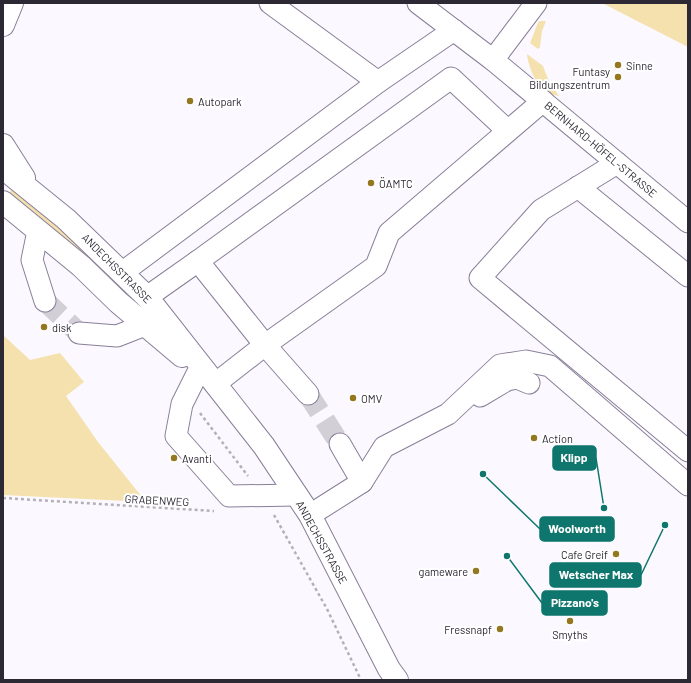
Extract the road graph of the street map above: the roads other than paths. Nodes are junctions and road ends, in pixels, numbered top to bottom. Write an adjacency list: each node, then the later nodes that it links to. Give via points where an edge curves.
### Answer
1 (270, 3): 6 (street)
2 (418, 3): 4 (street, BERNHARD-HÖFEL-STRASSE)
3 (536, 3): 5 (street)
4 (454, 30): 5 (street, BERNHARD-HÖFEL-STRASSE); 6 (street)
5 (493, 60): 7 (street, BERNHARD-HÖFEL-STRASSE)
6 (378, 82): 18 (street)
7 (543, 101): 8 (street); 10 (street, BERNHARD-HÖFEL-STRASSE)
8 (508, 130): 17 (street, via 451,78); 24 (street, via 389,233 376,266)
9 (3, 145): 13 (main road)
10 (617, 163): 12 (street); 15 (street, BERNHARD-HÖFEL-STRASSE)
11 (3, 168): 13 (main road, ANDECHSSTRASSE)
12 (578, 187): 19 (street); 30 (street, via 541,210 480,278)
13 (36, 194): 18 (main road, ANDECHSSTRASSE)
14 (6, 205): 16 (main road, ANDECHSSTRASSE)
15 (688, 222)
16 (38, 231): 21 (street, via 32,260); 22 (main road, ANDECHSSTRASSE, via 81,266)
17 (198, 261): 20 (street); 24 (street)
18 (123, 272): 20 (main road, ANDECHSSTRASSE)
19 (688, 276)
20 (147, 297): 25 (main road, ANDECHSSTRASSE)
21 (45, 301)
22 (145, 325): 23 (street, via 117,336); 25 (main road, ANDECHSSTRASSE)
23 (80, 332)
24 (265, 345): 25 (street); 27 (street)
25 (207, 377): 33 (main road, ANDECHSSTRASSE, via 264,446); 33 (street, via 187,394 182,404 176,436 229,496)
26 (530, 382): 28 (street, via 516,378 507,380)
27 (308, 394)
28 (448, 414): 31 (street, via 384,447); 32 (street, via 500,365 526,361 550,366)
29 (340, 444): 31 (street)
30 (688, 451)
31 (362, 482): 34 (street)
32 (688, 485)
33 (297, 495): 34 (main road, ANDECHSSTRASSE)
34 (310, 515): 35 (main road, ANDECHSSTRASSE)
35 (392, 677)

